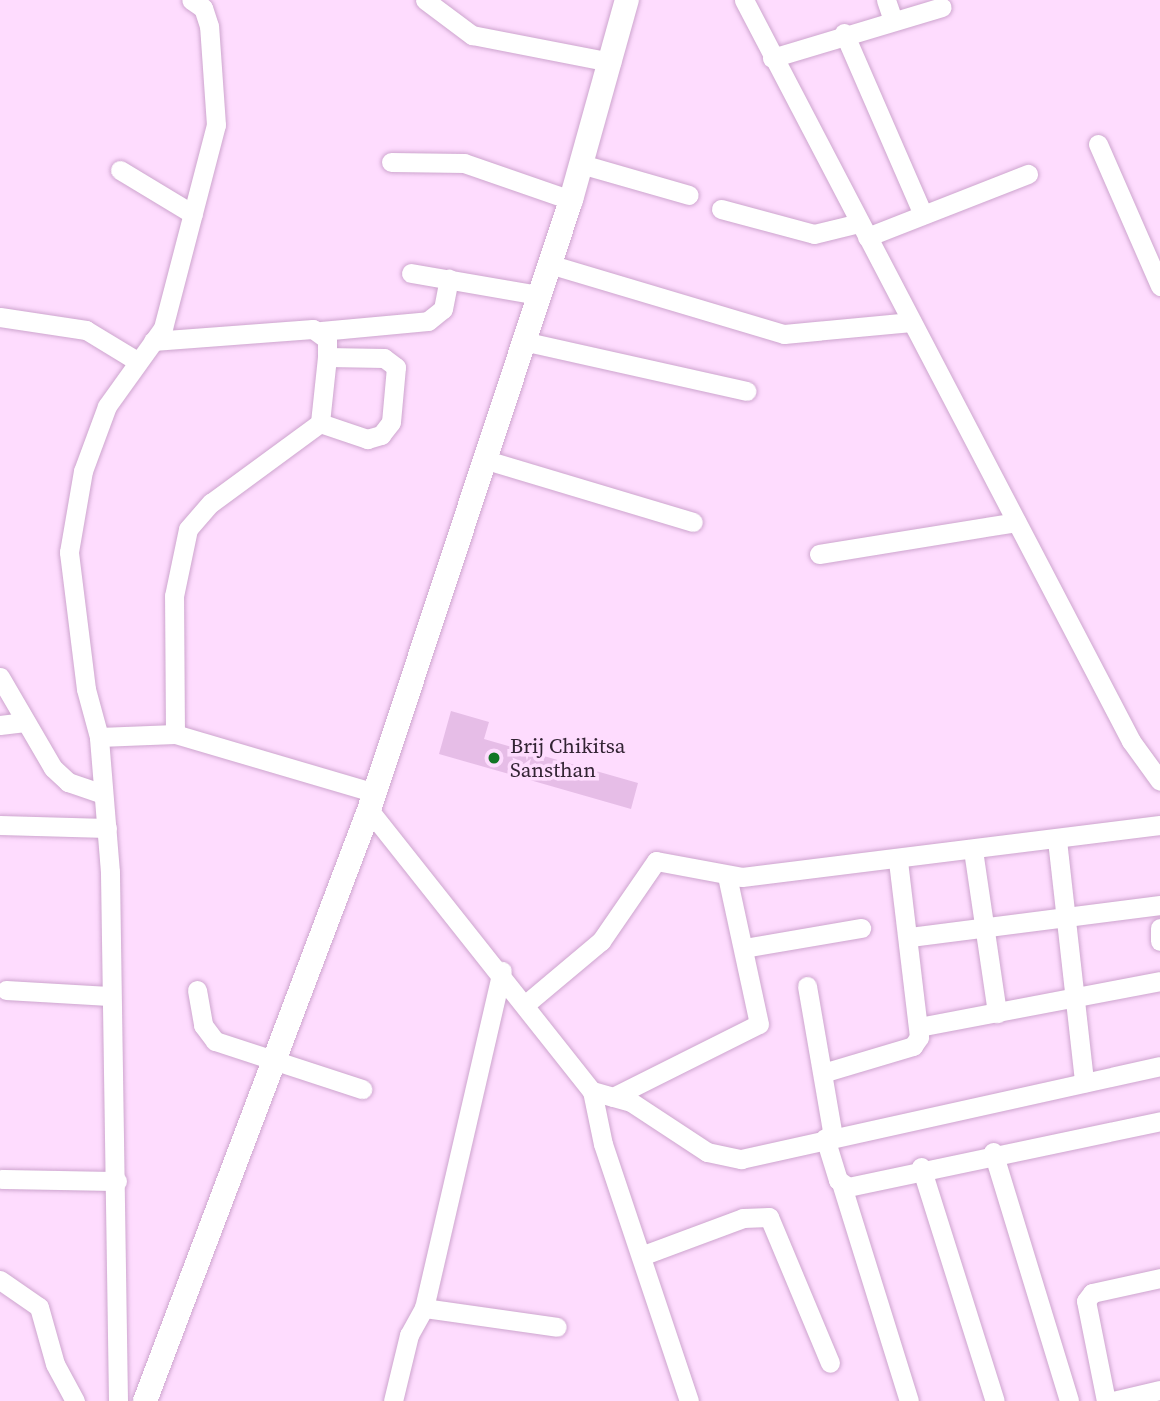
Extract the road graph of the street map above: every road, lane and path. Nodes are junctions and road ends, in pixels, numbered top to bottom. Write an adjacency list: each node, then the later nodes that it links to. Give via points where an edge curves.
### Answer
1 (191, 0): 19 (street, via 207,16 219,106)
2 (425, 0): 10 (street, via 472,35)
3 (627, 0): 10 (street)
4 (744, 0): 9 (street)
5 (886, 0): 7 (street)
6 (942, 7): 7 (street)
7 (893, 20): 8 (street)
8 (844, 33): 9 (street); 20 (street)
9 (772, 58): 21 (street)
10 (611, 62): 13 (street)
11 (1098, 144): 25 (street)
12 (391, 162): 17 (street, via 464,163)
13 (581, 164): 16 (street); 17 (street)
14 (120, 170): 19 (street)
15 (1028, 174): 20 (street)
16 (689, 195)
17 (571, 201): 22 (street)
18 (721, 209): 21 (street, via 814,234)
19 (193, 214): 30 (street, via 163,328)
20 (923, 215): 21 (street)
21 (863, 230): 28 (street)
22 (549, 264): 26 (street); 28 (street, via 784,334)
23 (411, 273): 24 (street)
24 (449, 279): 26 (street); 29 (street, via 443,309 428,321)
25 (1160, 286)
26 (539, 295): 31 (street)
27 (0, 317): 33 (street, via 86,330)
28 (911, 322): 38 (street)
29 (321, 331): 30 (street); 32 (street)
30 (153, 341): 33 (street)
31 (523, 341): 34 (street); 36 (street)
32 (327, 357): 35 (street); 35 (street, via 384,358 398,378 391,422 381,435 367,439)
33 (137, 361): 44 (street, via 107,406 72,513 71,583)
34 (746, 391)
35 (320, 423): 43 (street, via 211,503 188,529 174,596)
36 (484, 458): 37 (street); 47 (street)
37 (693, 522)
38 (1016, 522): 39 (street); 45 (street, via 1131,741)
39 (819, 554)
40 (0, 677): 41 (street)
41 (24, 722): 42 (street); 46 (street, via 68,782)
42 (0, 725)
43 (176, 734): 44 (street); 47 (street)
44 (99, 737): 46 (street)
45 (1160, 781)
46 (103, 794): 50 (street)
47 (372, 802): 63 (street); 73 (street)
48 (0, 825): 50 (street)
49 (1160, 825): 51 (street)
50 (107, 828): 68 (street)
51 (1057, 840): 52 (street); 56 (street)
52 (973, 850): 53 (street); 57 (street)
53 (898, 860): 54 (street); 60 (street)
54 (727, 876): 62 (street); 70 (street, via 656,861 601,941)
55 (1160, 905): 56 (street)
56 (1065, 917): 57 (street); 69 (street)
57 (983, 927): 60 (street); 71 (street)
58 (861, 928): 62 (street)
59 (1160, 928): 61 (street)
60 (909, 937): 72 (street)
61 (1160, 942)
62 (744, 948): 79 (street, via 760,1015 754,1029)
63 (502, 971): 70 (street); 90 (street)
64 (1160, 981): 69 (street)
65 (807, 986): 75 (street)
66 (6, 990): 68 (street)
67 (197, 990): 73 (street, via 203,1026 215,1041)
68 (109, 996): 85 (street)
69 (1074, 998): 71 (street); 76 (street)
70 (527, 1003): 78 (street)
71 (997, 1013): 72 (street)
72 (919, 1027): 75 (street, via 913,1046)
73 (274, 1064): 77 (street); 96 (street)
74 (1160, 1066): 76 (street)
75 (826, 1072): 81 (street)
76 (1084, 1082): 81 (street)
77 (362, 1089)
78 (592, 1091): 79 (street); 87 (street)
79 (613, 1097): 81 (street, via 631,1101 674,1136 727,1158)
80 (1160, 1121): 82 (street)
81 (829, 1138): 86 (street)
82 (993, 1152): 83 (street); 101 (street)
83 (921, 1167): 86 (street); 100 (street)
84 (1, 1179): 85 (street)
85 (117, 1181): 95 (street)
86 (842, 1186): 99 (street)
87 (640, 1256): 92 (street, via 743,1218 769,1217); 98 (street)
88 (1160, 1278): 102 (street, via 1092,1293 1086,1301)
89 (0, 1280): 94 (street, via 39,1307 55,1364)
90 (424, 1308): 91 (street); 97 (street, via 409,1335)
91 (557, 1327)
92 (830, 1363)
93 (1160, 1390): 103 (street)
94 (75, 1401)
95 (118, 1401)
96 (145, 1401)
97 (393, 1401)
98 (689, 1401)
99 (909, 1401)
100 (995, 1401)
101 (1069, 1401)
102 (1106, 1401)
103 (1113, 1401)

